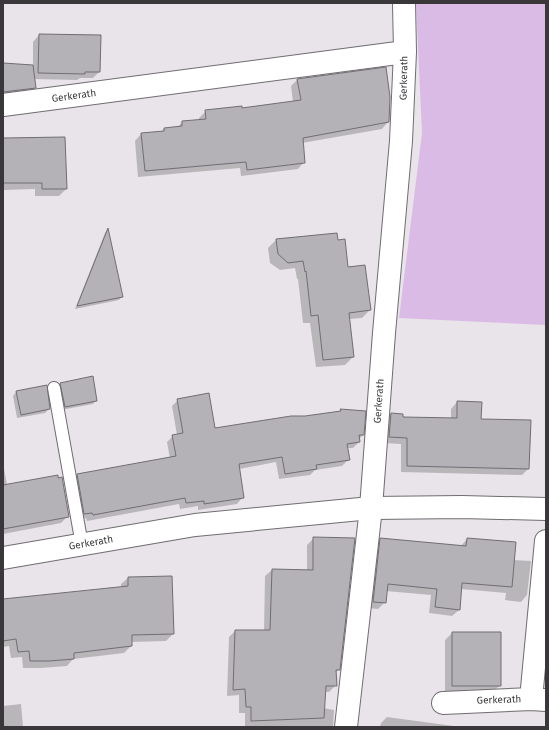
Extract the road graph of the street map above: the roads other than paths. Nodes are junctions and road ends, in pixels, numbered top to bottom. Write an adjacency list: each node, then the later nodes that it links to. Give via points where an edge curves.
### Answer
1 (404, 3): 2 (street)
2 (405, 52): 3 (street, Gerkerath); 5 (street, Gerkerath, via 401,141)
3 (3, 105)
4 (54, 388): 8 (lane)
5 (371, 508): 6 (street, Gerkerath); 8 (street, Gerkerath, via 195,525); 12 (street, Gerkerath)
6 (546, 509)
7 (546, 541): 10 (street, Gerkerath)
8 (82, 545): 9 (street, Gerkerath)
9 (3, 558)
10 (539, 700): 11 (street, Gerkerath)
11 (443, 703)
12 (346, 727)

